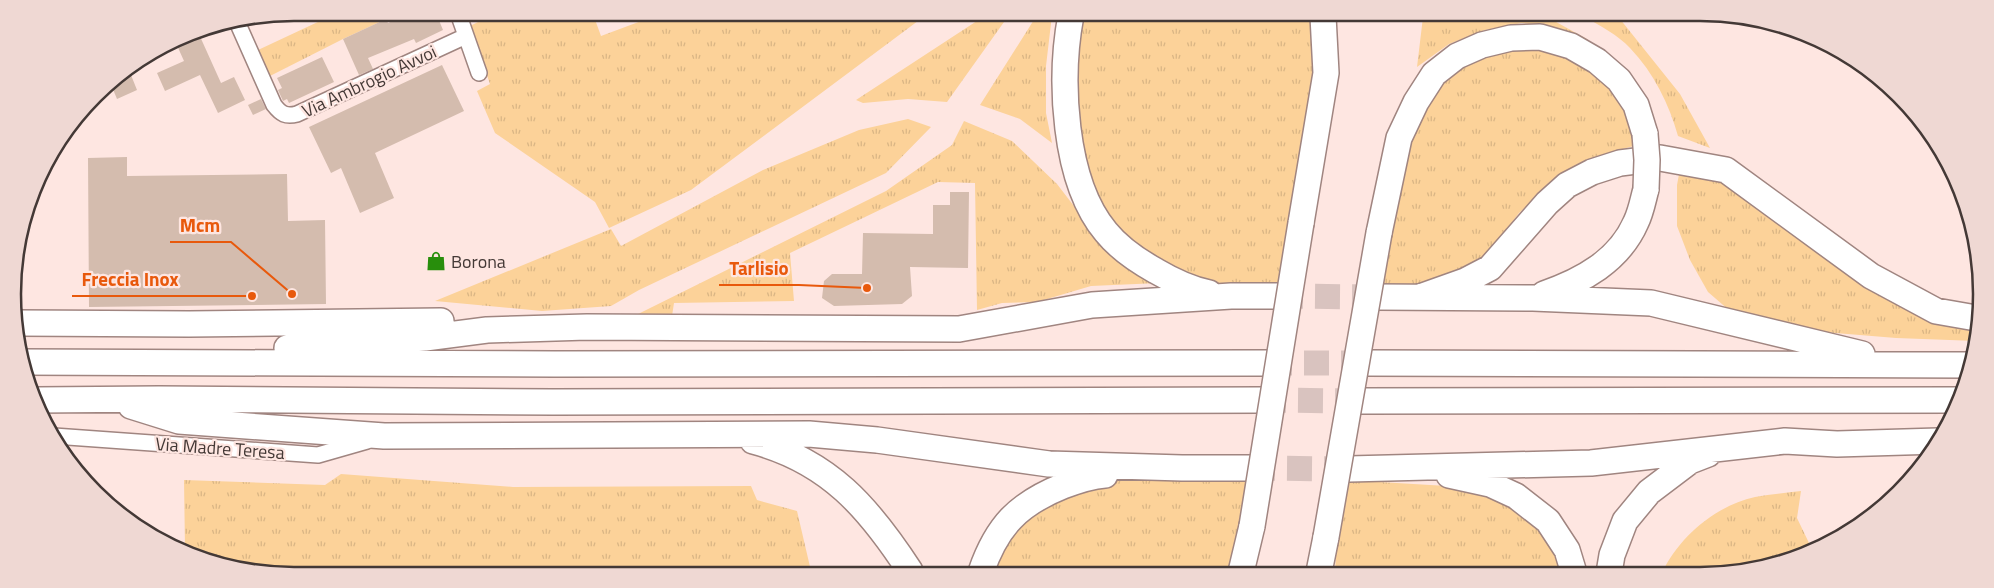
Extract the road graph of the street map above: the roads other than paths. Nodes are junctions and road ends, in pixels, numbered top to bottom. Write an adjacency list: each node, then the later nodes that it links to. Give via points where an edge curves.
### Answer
1 (461, 21): 5 (street)
2 (1069, 21): 7 (highway, via 1065,102 1070,151 1084,195 1105,231 1137,260 1172,280 1196,290)
3 (1323, 21): 37 (highway, bridge, via 1326,73 1252,526)
4 (239, 27): 5 (street, Via Ambrogio Avvoi, via 274,105 288,116)
5 (466, 36): 6 (street)
6 (479, 73)
7 (1231, 296): 8 (highway); 14 (highway, via 1092,305 959,329)
8 (1278, 296)
9 (1377, 297): 10 (highway)
10 (1420, 297): 11 (highway); 12 (highway, via 1490,268 1567,185 1620,163 1660,158 1726,170 1871,276 1936,311)
11 (1533, 298): 19 (highway, via 1650,303); 38 (highway, bridge, via 1576,282 1597,270 1619,248 1636,223 1646,189 1646,134 1636,106 1619,80 1597,61 1571,46 1540,38 1511,38 1482,45 1458,56 1434,74 1399,138 1379,233)
12 (1971, 317)
13 (23, 323): 14 (highway, via 448,321)
14 (488, 330): 16 (highway)
15 (30, 362): 16 (highway)
16 (152, 362): 17 (highway)
17 (1267, 363)
18 (1366, 363): 19 (highway)
19 (1903, 365): 20 (highway)
20 (1963, 365)
21 (43, 400): 25 (highway)
22 (1261, 400): 25 (highway)
23 (1360, 400): 24 (highway)
24 (1951, 400)
25 (112, 401): 27 (highway, via 179,421)
26 (727, 434): 27 (highway); 31 (highway, via 808,434 1049,464); 35 (highway, via 775,447 838,482 870,515)
27 (384, 436): 28 (street, Via Madre Teresa, via 318,455)
28 (62, 437)
29 (1930, 441): 30 (highway, via 1837,444 1785,441)
30 (1726, 447): 34 (highway, via 1591,464); 40 (highway, via 1690,461 1650,492 1625,521)
31 (1182, 468): 32 (highway); 36 (highway, via 1101,475 1039,495 1012,516 994,540)
32 (1250, 468)
33 (1349, 469): 34 (highway)
34 (1382, 469): 39 (highway, via 1444,474 1490,484 1516,496 1548,521 1568,550)
35 (907, 567)
36 (982, 567)
37 (1242, 567)
38 (1321, 567)
39 (1572, 567)
40 (1610, 567)

